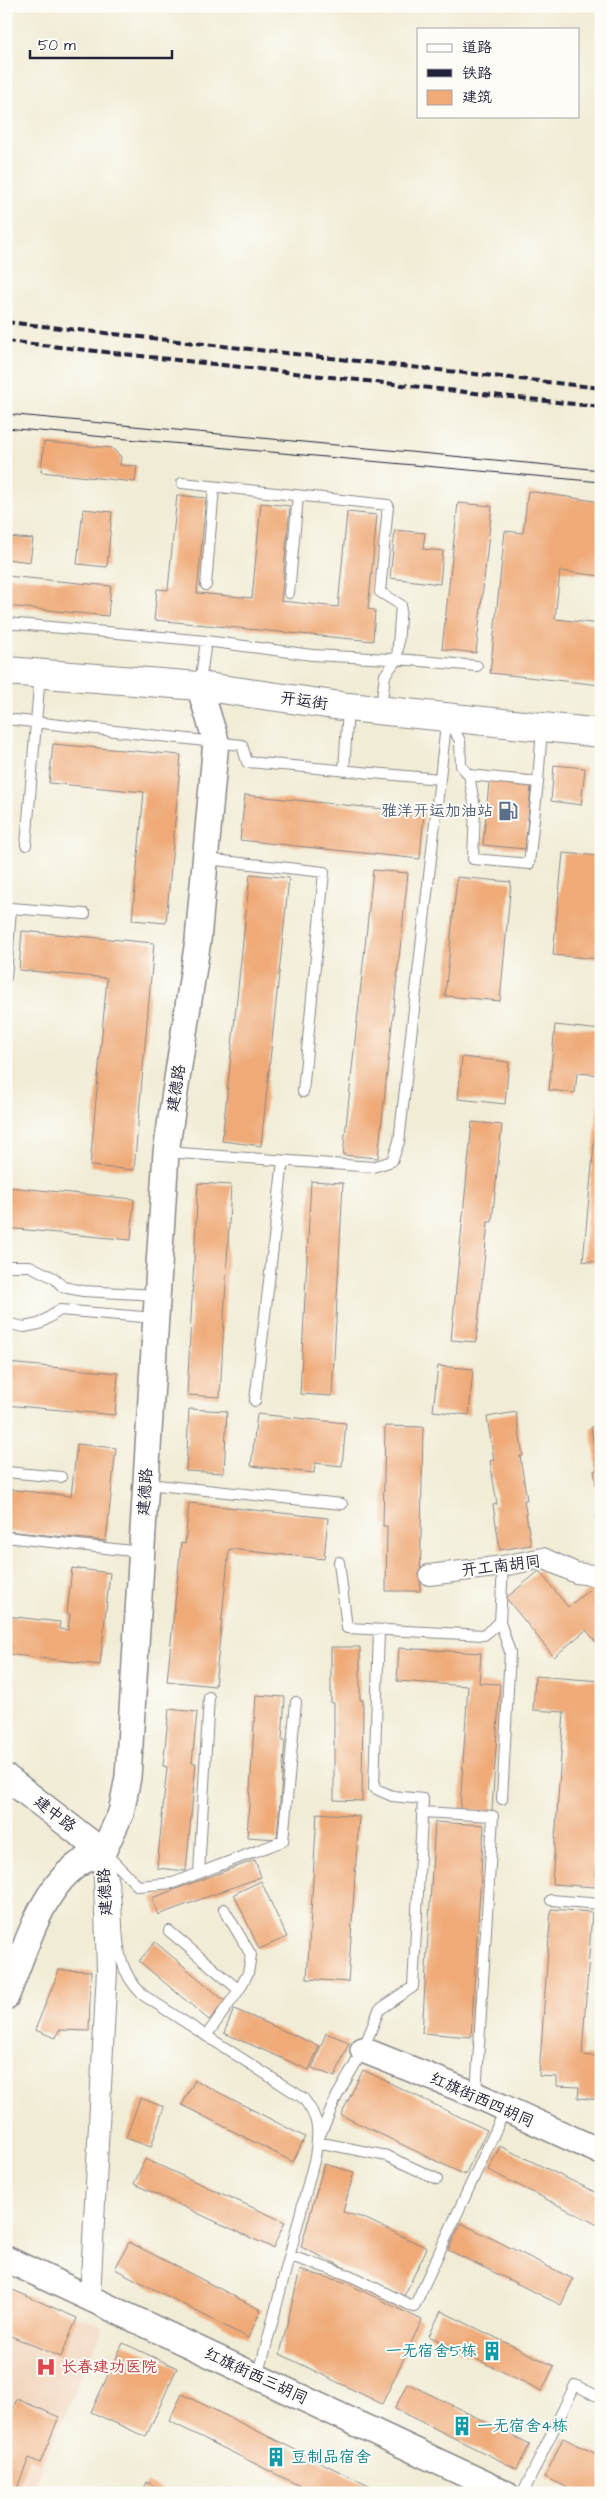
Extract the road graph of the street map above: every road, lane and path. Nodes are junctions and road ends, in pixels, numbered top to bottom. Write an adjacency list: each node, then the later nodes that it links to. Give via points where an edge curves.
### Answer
1 (182, 483): 2 (lane)
2 (214, 486): 3 (lane); 4 (lane)
3 (298, 496): 5 (lane); 8 (lane, via 388,505 380,592 401,605)
4 (206, 585)
5 (289, 593)
6 (6, 623): 7 (lane)
7 (206, 641): 8 (lane, via 312,654); 12 (lane)
8 (397, 659): 9 (lane); 14 (lane, via 385,675)
9 (477, 666)
10 (6, 671): 11 (main road, 开运街)
11 (40, 674): 12 (main road, 开运街); 17 (lane)
12 (199, 686): 13 (main road, 开运街); 20 (street, 建德路)
13 (348, 707): 14 (main road, 开运街); 21 (lane)
14 (381, 710): 15 (main road, 开运街)
15 (447, 716): 18 (main road, 开运街); 22 (lane, via 460,741 461,766); 23 (lane)
16 (6, 719): 17 (lane)
17 (36, 722): 20 (lane); 25 (lane)
18 (542, 727): 19 (main road, 开运街); 24 (lane)
19 (601, 733)
20 (216, 741): 21 (lane, via 242,745 247,762); 26 (street, 建德路)
21 (344, 771): 23 (lane)
22 (469, 775): 24 (lane); 24 (lane, via 475,808 473,858 519,864 529,864)
23 (440, 779): 31 (lane, via 399,1142 392,1161 373,1168)
24 (538, 782)
25 (26, 845)
26 (205, 859): 29 (lane, via 324,872); 30 (street, 建德路, via 198,940)
27 (85, 914): 28 (lane, via 11,908)
28 (6, 977)
29 (303, 1092)
30 (166, 1152): 31 (lane); 33 (street, 建德路)
31 (283, 1160): 35 (lane)
32 (6, 1266): 33 (lane, via 30,1266 54,1278 63,1287)
33 (156, 1306): 34 (lane, via 60,1310 39,1324 24,1327); 38 (street, 建德路)
34 (6, 1323)
35 (255, 1402)
36 (6, 1472): 37 (lane)
37 (61, 1477)
38 (146, 1484): 39 (lane); 41 (street, 建德路)
39 (342, 1504)
40 (6, 1538): 41 (lane)
41 (141, 1552): 53 (street, 建德路, via 128,1777 121,1813)
42 (339, 1562): 47 (lane, via 347,1628)
43 (503, 1566): 44 (street, 开工南胡同); 45 (street, 开工南胡同, via 543,1558 576,1573); 46 (lane)
44 (429, 1575)
45 (601, 1576)
46 (500, 1622): 47 (lane, via 484,1634); 51 (lane, via 510,1652)
47 (379, 1630): 52 (lane, via 374,1788 392,1796 423,1799)
48 (209, 1697): 54 (lane)
49 (296, 1702): 54 (lane, via 283,1841)
50 (6, 1777): 53 (street, 建中路)
51 (502, 1799)
52 (422, 1812): 62 (lane, via 413,1987 379,2010); 63 (lane, via 493,1816)
53 (103, 1852): 54 (lane, via 138,1886 173,1883); 60 (street, via 76,1866 44,1903); 61 (lane, via 116,1886 120,1957 131,1984); 70 (street, 建德路, via 107,1970)
54 (199, 1873)
55 (550, 1900): 56 (lane)
56 (601, 1904)
57 (224, 1909): 59 (lane, via 251,1955 248,1973)
58 (169, 1931): 59 (lane)
59 (239, 1990): 61 (lane)
60 (6, 1997)
61 (206, 2036): 65 (lane, via 303,2098 313,2110 318,2124)
62 (363, 2050): 63 (street, 红旗街西四胡同); 65 (lane, via 337,2096)
63 (476, 2095): 64 (street, 红旗街西四胡同)
64 (505, 2110): 66 (street, 红旗街西四胡同); 68 (lane, via 414,2307 348,2275)
65 (317, 2142): 67 (lane, via 387,2156); 68 (lane)
66 (601, 2152)
67 (437, 2179)
68 (290, 2256): 71 (lane)
69 (6, 2259): 70 (street, 红旗街西三胡同)
70 (90, 2298): 71 (street, 红旗街西三胡同)
71 (258, 2378): 74 (street, 红旗街西三胡同)
72 (601, 2385): 73 (lane)
73 (598, 2396): 75 (lane, via 575,2385)
74 (505, 2493)
75 (523, 2493)

